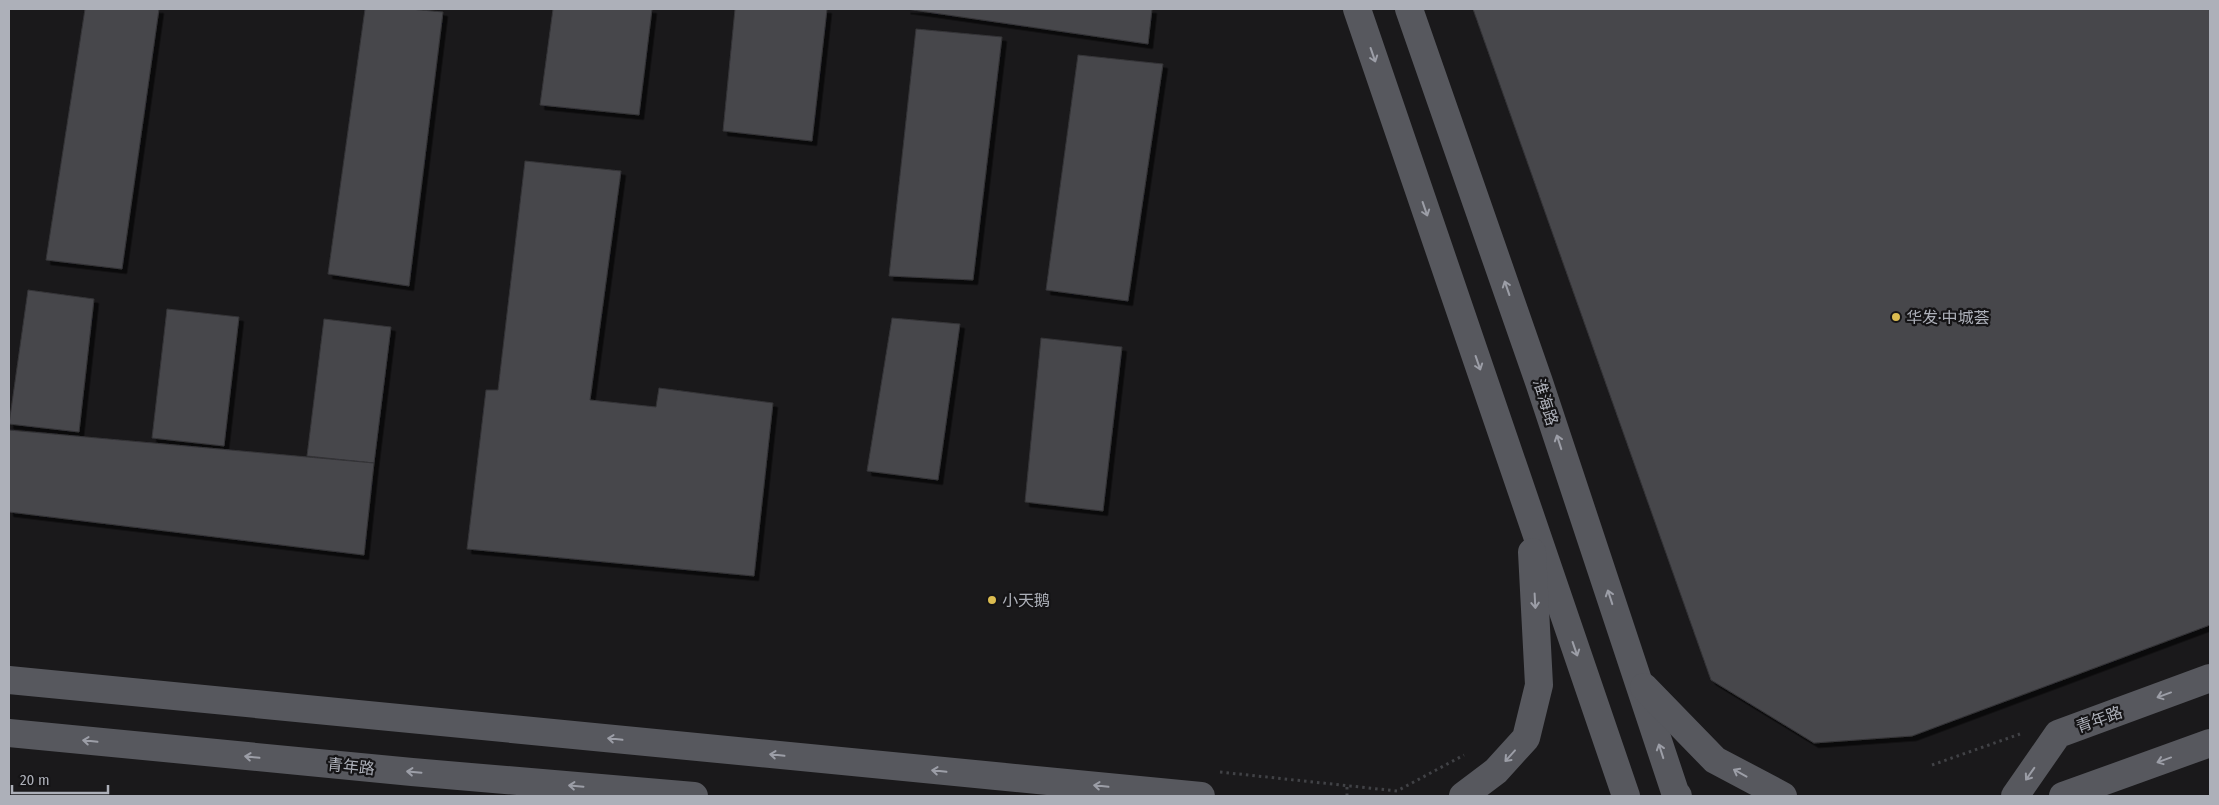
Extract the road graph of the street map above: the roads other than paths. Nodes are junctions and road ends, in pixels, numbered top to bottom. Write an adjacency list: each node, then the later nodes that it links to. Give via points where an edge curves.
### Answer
1 (1357, 9): 3 (main road, one-way to 3)
2 (1409, 9): 6 (main road, 淮海路, one-way to 2, via 1539,382)
3 (1531, 518): 11 (main road, one-way to 11, via 1539,685 1526,738 1496,771); 12 (main road, one-way to 12)
4 (2210, 678): 15 (main road, 青年路, one-way to 15, via 2058,734)
5 (9, 680): 10 (main road, one-way to 5)
6 (1638, 681): 13 (main road, 淮海路, one-way to 6); 14 (main road, one-way to 6, via 1715,760)
7 (9, 733): 9 (main road, 青年路, one-way to 7)
8 (2210, 743): 16 (main road, one-way to 16)
9 (694, 796)
10 (1201, 796)
11 (1463, 796)
12 (1626, 796)
13 (1678, 796)
14 (1783, 796)
15 (2015, 796)
16 (2062, 796)

